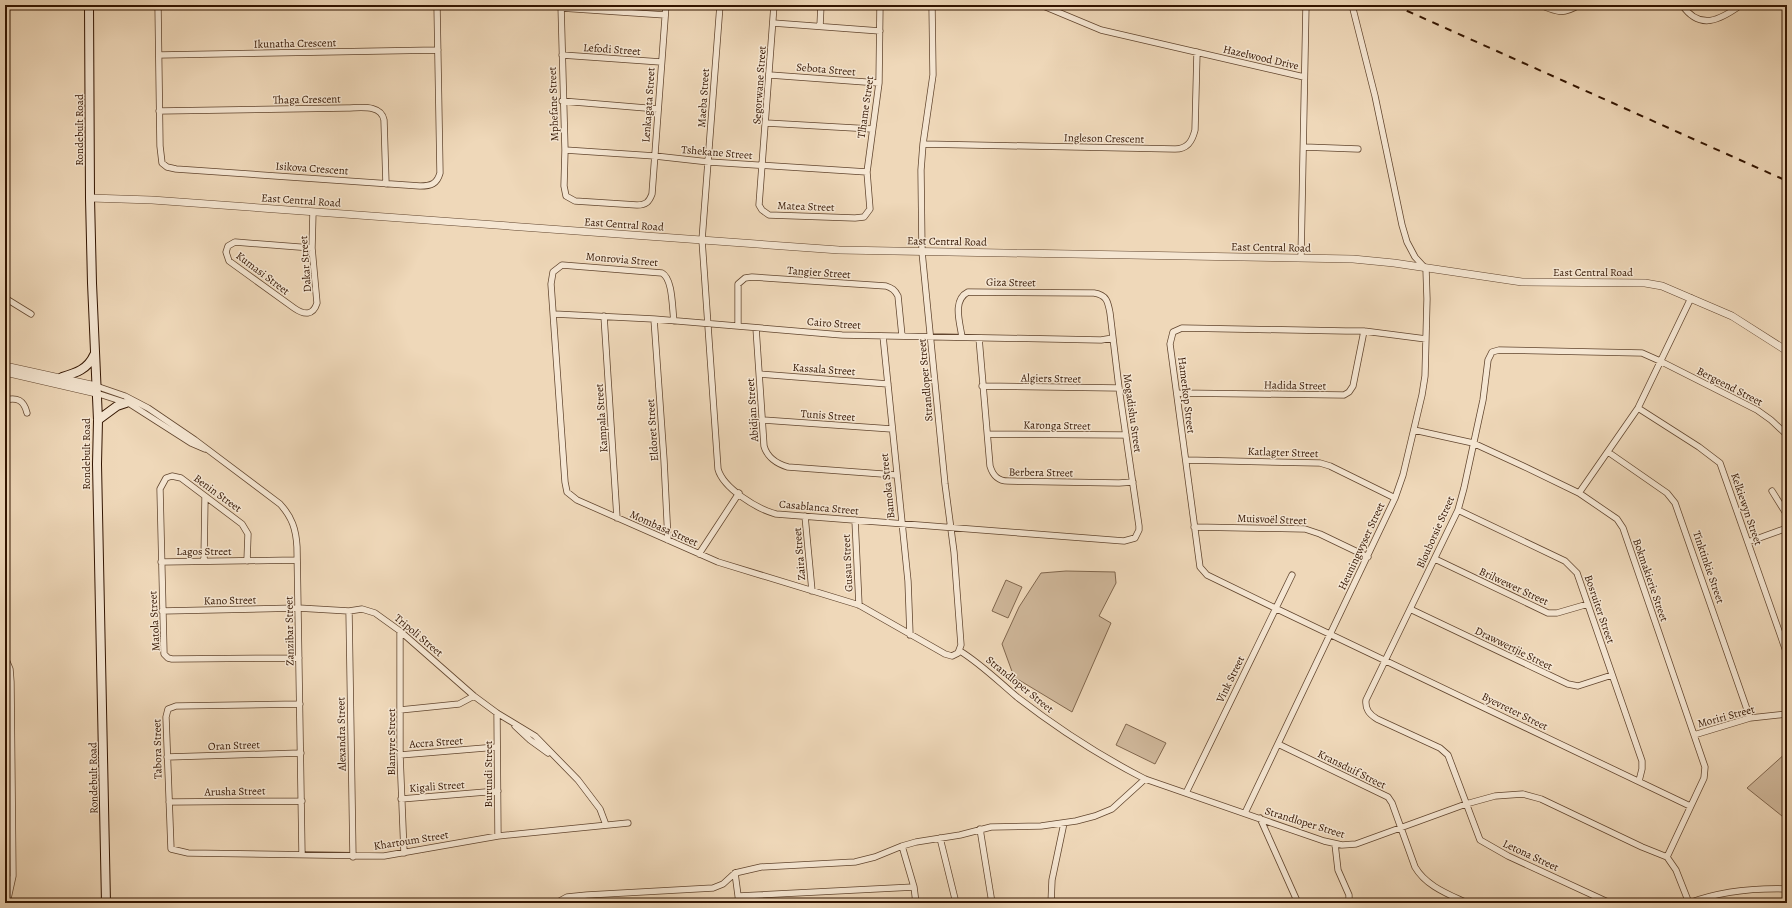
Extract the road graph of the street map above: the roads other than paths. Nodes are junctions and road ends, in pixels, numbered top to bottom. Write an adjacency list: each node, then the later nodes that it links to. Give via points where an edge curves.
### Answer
1 (88, 5): 44 (main road, Rondebult Road)
2 (158, 5): 24 (street)
3 (437, 5): 22 (street)
4 (666, 5): 18 (street, Lenkagata Street)
5 (720, 5): 40 (street, Maeba Street)
6 (774, 5): 19 (street, Segorwane Street)
7 (821, 5): 20 (street)
8 (880, 5): 21 (street, Tlhame Street)
9 (932, 5): 35 (street, via 933,75)
10 (1041, 5): 23 (street, Hazelwood Drive, via 1101,30)
11 (1306, 5): 28 (street)
12 (1352, 5): 52 (street, via 1375,96 1402,225 1407,242)
13 (1540, 5): 14 (street, via 1562,12)
14 (1580, 5)
15 (1682, 5): 16 (street, via 1689,14 1711,21 1723,17)
16 (1741, 5)
17 (560, 6): 18 (street); 25 (street, Mphefane Street)
18 (665, 15): 26 (street, Lenkagata Street)
19 (773, 23): 20 (street); 27 (street, Segorwane Street)
20 (820, 26): 21 (street)
21 (880, 31): 29 (street, Tlhame Street)
22 (438, 50): 24 (street, Ikunatha Crescent); 43 (street, Isikova Crescent, via 441,162 438,179 429,186)
23 (1197, 52): 28 (street, Hazelwood Drive); 35 (street, Ingleson Crescent, via 1195,130 1191,141 1184,147 1175,149)
24 (158, 55): 32 (street, Isikova Crescent)
25 (562, 55): 26 (street, Lefodi Street); 30 (street, Mphefane Street)
26 (661, 62): 31 (street, Lenkagata Street)
27 (770, 75): 29 (street, Sebota Street); 33 (street, Segorwane Street)
28 (1304, 77): 36 (street, Hazelwood Drive)
29 (879, 83): 34 (street, Tlhame Street)
30 (562, 101): 31 (street); 37 (street, Mphefane Street)
31 (658, 109): 39 (street, Lenkagata Street)
32 (159, 111): 43 (street, Isikova Crescent, via 160,160 167,166); 43 (street, Thaga Crescent, via 376,109 384,120)
33 (766, 123): 34 (street); 41 (street, Segorwane Street)
34 (872, 129): 42 (street, Tlhame Street)
35 (923, 144): 50 (street)
36 (1304, 147): 38 (street); 51 (street, Hazelwood Drive)
37 (565, 150): 39 (street, Tshekane Street); 45 (street, Mphefane Street, via 566,196 571,199)
38 (1358, 150)
39 (655, 156): 40 (street, Tshekane Street); 45 (street, Lenkagata Street, via 652,194)
40 (708, 162): 41 (street, Tshekane Street); 48 (street, Maeba Street)
41 (762, 166): 42 (street, Tshekane Street); 47 (street, Matea Street, via 759,204 769,215 855,218)
42 (867, 172): 47 (street, Tlhame Street)
43 (386, 184)
44 (90, 198): 46 (street, East Central Road); 75 (main road, Rondebult Road)
45 (645, 204)
46 (313, 212): 48 (street, East Central Road); 49 (street, Dakar Street)
47 (869, 212)
48 (702, 240): 50 (street, East Central Road, via 839,250); 63 (street, Casablanca Street)
49 (312, 248): 57 (street, Dakar Street, via 317,303); 57 (street, Kumasi Street, via 235,242 228,246 226,252 229,262 294,308 304,314)
50 (922, 252): 51 (street, East Central Road); 69 (street, Strandloper Street)
51 (1301, 258): 52 (street, East Central Road, via 1372,260)
52 (1426, 269): 55 (street, East Central Road, via 1522,282 1645,283 1662,286); 73 (street, Heuningwyser Street)
53 (554, 270): 59 (street, Mombasa Street, via 551,276); 62 (street, Monrovia Street, via 562,265 572,265 662,273 670,283)
54 (1103, 296): 70 (street, Giza Street, via 1094,293 968,292 958,302); 72 (street, Mogadishu Street, via 1108,301)
55 (1691, 298): 74 (street, East Central Road, via 1732,316); 76 (street)
56 (5, 299): 58 (street)
57 (311, 313)
58 (31, 314)
59 (554, 314): 60 (street, Cairo Street); 112 (street, Mombasa Street, via 566,490 576,500)
60 (604, 316): 61 (street, Cairo Street); 112 (street, Kampala Street)
61 (654, 319): 62 (street, Cairo Street); 119 (street, Eldoret Street)
62 (674, 321): 63 (street, Cairo Street)
63 (708, 324): 64 (street, Cairo Street); 106 (street, Casablanca Street, via 718,469 723,482)
64 (738, 326): 65 (street, Cairo Street); 68 (street, Tangier Street, via 738,284 745,278 752,277 892,288 898,296)
65 (756, 328): 67 (street, Cairo Street); 79 (street, Abidjan Street)
66 (1364, 331): 73 (street, Hamerkop Street); 85 (street, Hadida Street, via 1353,386 1344,395); 85 (street, Hamerkop Street, via 1178,329 1173,332 1170,344)
67 (883, 336): 68 (street, Cairo Street); 81 (street, Bamoka Street)
68 (902, 336): 69 (street, Cairo Street)
69 (931, 337): 70 (street, Cairo Street); 116 (street, Strandloper Street)
70 (962, 337): 71 (street, Cairo Street)
71 (979, 338): 72 (street, Cairo Street); 82 (street, Berbera Street)
72 (1113, 338): 83 (street, Mogadishu Street)
73 (1426, 339): 93 (street, Heuningwyser Street, via 1424,376)
74 (1787, 352)
75 (94, 354): 80 (main road, via 88,365 75,374); 84 (main road, Rondebult Road)
76 (1660, 361): 88 (street); 95 (street, Bergeend Street, via 1757,410); 97 (street, Blouborsie Street, via 1631,352 1495,350 1488,360 1483,400)
77 (5, 366): 80 (street)
78 (5, 372): 84 (street)
79 (760, 374): 81 (street, Kassala Street); 91 (street, Abidjan Street)
80 (62, 377): 84 (street)
81 (888, 384): 92 (street, Bamoka Street)
82 (982, 386): 83 (street, Algiers Street); 94 (street, Berbera Street)
83 (1119, 388): 96 (street, Mogadishu Street)
84 (96, 390): 87 (street); 90 (main road, Rondebult Road); 98 (street, via 139,402 177,426)
85 (1177, 393): 100 (street, Hamerkop Street)
86 (5, 400): 89 (street, via 17,398 22,401)
87 (126, 403): 90 (main road, via 117,406); 98 (street)
88 (1638, 408): 99 (street); 120 (street, Kelkiewyn Street, via 1720,463)
89 (27, 413)
90 (98, 420): 192 (main road, Rondebult Road)
91 (763, 420): 92 (street, Tunis Street); 101 (street, Abidjan Street, via 766,452 782,465)
92 (892, 429): 101 (street, Bamoka Street)
93 (1414, 430): 97 (street, Bokmakierie Street); 108 (street, Heuningwyser Street)
94 (988, 434): 96 (street, Karonga Street); 103 (street, Berbera Street, via 991,470 1000,480)
95 (1787, 434)
96 (1126, 435): 103 (street, Mogadishu Street)
97 (1473, 443): 105 (street, Bokmakierie Street); 109 (street, Blouborsie Street)
98 (207, 450): 124 (street, Zanzibar Street, via 288,512 296,532)
99 (1608, 452): 105 (street); 153 (street, Tinktinkie Street, via 1667,493 1676,503)
100 (1186, 460): 108 (street, Katlagter Street, via 1320,463); 115 (street, Hamerkop Street)
101 (896, 475): 114 (street, Bamoka Street)
102 (167, 477): 107 (street, Benin Street, via 180,478); 127 (street, Matola Street, via 160,489)
103 (1133, 482): 118 (street, Mogadishu Street)
104 (1772, 491): 110 (street)
105 (1579, 493): 154 (street, Bokmakierie Street, via 1617,519 1623,528)
106 (739, 494): 111 (street, Casablanca Street, via 767,512); 121 (street)
107 (205, 497): 125 (street); 126 (street, Benin Street, via 246,528)
108 (1395, 498): 122 (street, Heuningwyser Street)
109 (1458, 510): 123 (street, Blouborsie Street); 130 (street, Bosruiter Street, via 1570,564 1577,572)
110 (1787, 515)
111 (805, 516): 113 (street, Casablanca Street); 129 (street, Zaira Street)
112 (617, 518): 119 (street, Mombasa Street)
113 (855, 520): 114 (street, Casablanca Street); 131 (street, Gusau Street)
114 (901, 523): 116 (street, Casablanca Street); 140 (street, Bamoka Street, via 908,581)
115 (1194, 527): 122 (street, Muisvoël Street, via 1304,529); 133 (street, Hamerkop Street, via 1198,560 1202,570 1207,575)
116 (950, 528): 118 (street, Casablanca Street, via 1124,541 1131,540); 142 (street, Strandloper Street, via 954,552)
117 (1787, 528): 120 (street)
118 (1138, 534)
119 (668, 540): 121 (street, Mombasa Street)
120 (1748, 542): 141 (street, Kelkiewyn Street)
121 (699, 554): 129 (street, Mombasa Street)
122 (1368, 557): 138 (street, Heuningwyser Street)
123 (1435, 559): 130 (street, Brilwewer Street, via 1548,613 1557,614); 134 (street, Blouborsie Street)
124 (297, 560): 126 (street, Lagos Street); 132 (street, Zanzibar Street)
125 (204, 561): 126 (street, Lagos Street); 127 (street, Lagos Street)
126 (247, 561)
127 (161, 562): 135 (street, Matola Street)
128 (1292, 575): 133 (street, Vink Street)
129 (812, 591): 131 (street, Mombasa Street)
130 (1588, 604): 147 (street, Bosruiter Street)
131 (859, 605): 140 (street, Mombasa Street)
132 (298, 608): 135 (street, Kano Street); 136 (street, Tripoli Street); 145 (street, Zanzibar Street)
133 (1275, 608): 138 (street, Hamerkop Street); 163 (street, Vink Street)
134 (1410, 609): 146 (street, Blouborsie Street); 147 (street, Drawwertjie Street, via 1568,684 1578,686)
135 (162, 611): 145 (street, Matola Street, via 163,650 168,658)
136 (349, 611): 137 (street, Tripoli Street, via 362,609 375,613); 185 (street, Alexandra Street)
137 (400, 631): 148 (street, Tripoli Street); 150 (street, Blantyre Street)
138 (1331, 633): 146 (street, Byevreter Street); 155 (street, Heuningwyser Street)
139 (1787, 634): 141 (street)
140 (910, 635): 142 (street, Mombasa Street, via 948,656 955,655)
141 (1781, 636): 143 (street, Kelkiewyn Street)
142 (960, 650): 160 (street, Strandloper Street, via 1065,732 1117,765)
143 (1787, 654)
144 (5, 657): 174 (street, via 10,669 11,682)
145 (299, 658): 149 (street, Zanzibar Street)
146 (1386, 660): 161 (street, Byevreter Street); 167 (street, Blouborsie Street, via 1366,700 1368,711 1377,718 1440,748 1448,755)
147 (1612, 675): 161 (street, Bosruiter Street, via 1642,761)
148 (474, 696): 150 (street, via 459,704); 151 (street, Tripoli Street)
149 (300, 704): 157 (street, Zanzibar Street); 159 (street, Tabora Street, via 176,706 168,709)
150 (400, 710): 158 (street, Blantyre Street)
151 (497, 713): 156 (street, Burundi Street); 175 (street, Tripoli Street, via 552,755 578,780 600,809)
152 (1787, 714): 153 (street, Moriri Street)
153 (1750, 718): 154 (street, Moriri Street)
154 (1694, 735): 168 (street, Bokmakierie Street, via 1705,773)
155 (1278, 744): 169 (street, Heuningwyser Street); 176 (street, Kransduif Street, via 1385,795 1392,803)
156 (497, 747): 158 (street, Accra Street); 162 (street, Burundi Street)
157 (301, 753): 159 (street, Oran Street); 165 (street, Zanzibar Street)
158 (400, 755): 164 (street, Blantyre Street)
159 (167, 757): 166 (street, Tabora Street)
160 (1145, 779): 163 (street, Strandloper Street); 172 (street, via 1112,809)
161 (1639, 781): 168 (street, Byevreter Street)
162 (498, 791): 164 (street, Kigali Street); 178 (street, Burundi Street)
163 (1186, 793): 169 (street, Strandloper Street)
164 (401, 799): 183 (street, Blantyre Street)
165 (302, 801): 166 (street, Arusha Street); 184 (street, Zanzibar Street)
166 (169, 802): 182 (street, Tabora Street)
167 (1466, 804): 176 (street, Strandloper Street); 186 (street, Strandloper Street, via 1507,794 1532,796); 202 (street, Letona Street, via 1480,840 1508,856)
168 (1690, 806): 186 (street, Bokmakierie Street)
169 (1245, 813): 170 (street, Strandloper Street)
170 (1260, 818): 180 (street, Strandloper Street); 199 (street)
171 (628, 823): 175 (street, Khartoum Street)
172 (1064, 823): 177 (street); 198 (street, via 1052,880)
173 (5, 825): 174 (street)
174 (12, 825): 191 (street, via 14,876)
175 (606, 825): 178 (street, Khartoum Street)
176 (1401, 827): 180 (street, Strandloper Street, via 1356,844); 201 (street, Kransduif Street, via 1419,874 1430,884)
177 (980, 829): 179 (street); 197 (street)
178 (498, 836): 183 (street, Khartoum Street)
179 (940, 838): 181 (street); 196 (street)
180 (1335, 844): 200 (street, via 1338,870 1349,895)
181 (902, 846): 187 (street, via 855,862 761,867); 188 (street)
182 (171, 850): 184 (street, Khartoum Street, via 188,853)
183 (404, 853): 185 (street, Khartoum Street)
184 (302, 854): 185 (street, Khartoum Street)
185 (353, 857)
186 (1667, 858): 203 (street, via 1676,870)
187 (735, 873): 190 (street); 193 (street, via 723,884 713,888 587,895 567,897)
188 (914, 887): 190 (street); 195 (street)
189 (1787, 889): 203 (street, via 1745,889)
190 (739, 896): 194 (street)
191 (7, 903)
192 (106, 903)
193 (556, 903)
194 (740, 903)
195 (916, 903)
196 (956, 903)
197 (992, 903)
198 (1051, 903)
199 (1298, 903)
200 (1349, 903)
201 (1468, 903)
202 (1610, 903)
203 (1689, 903)

